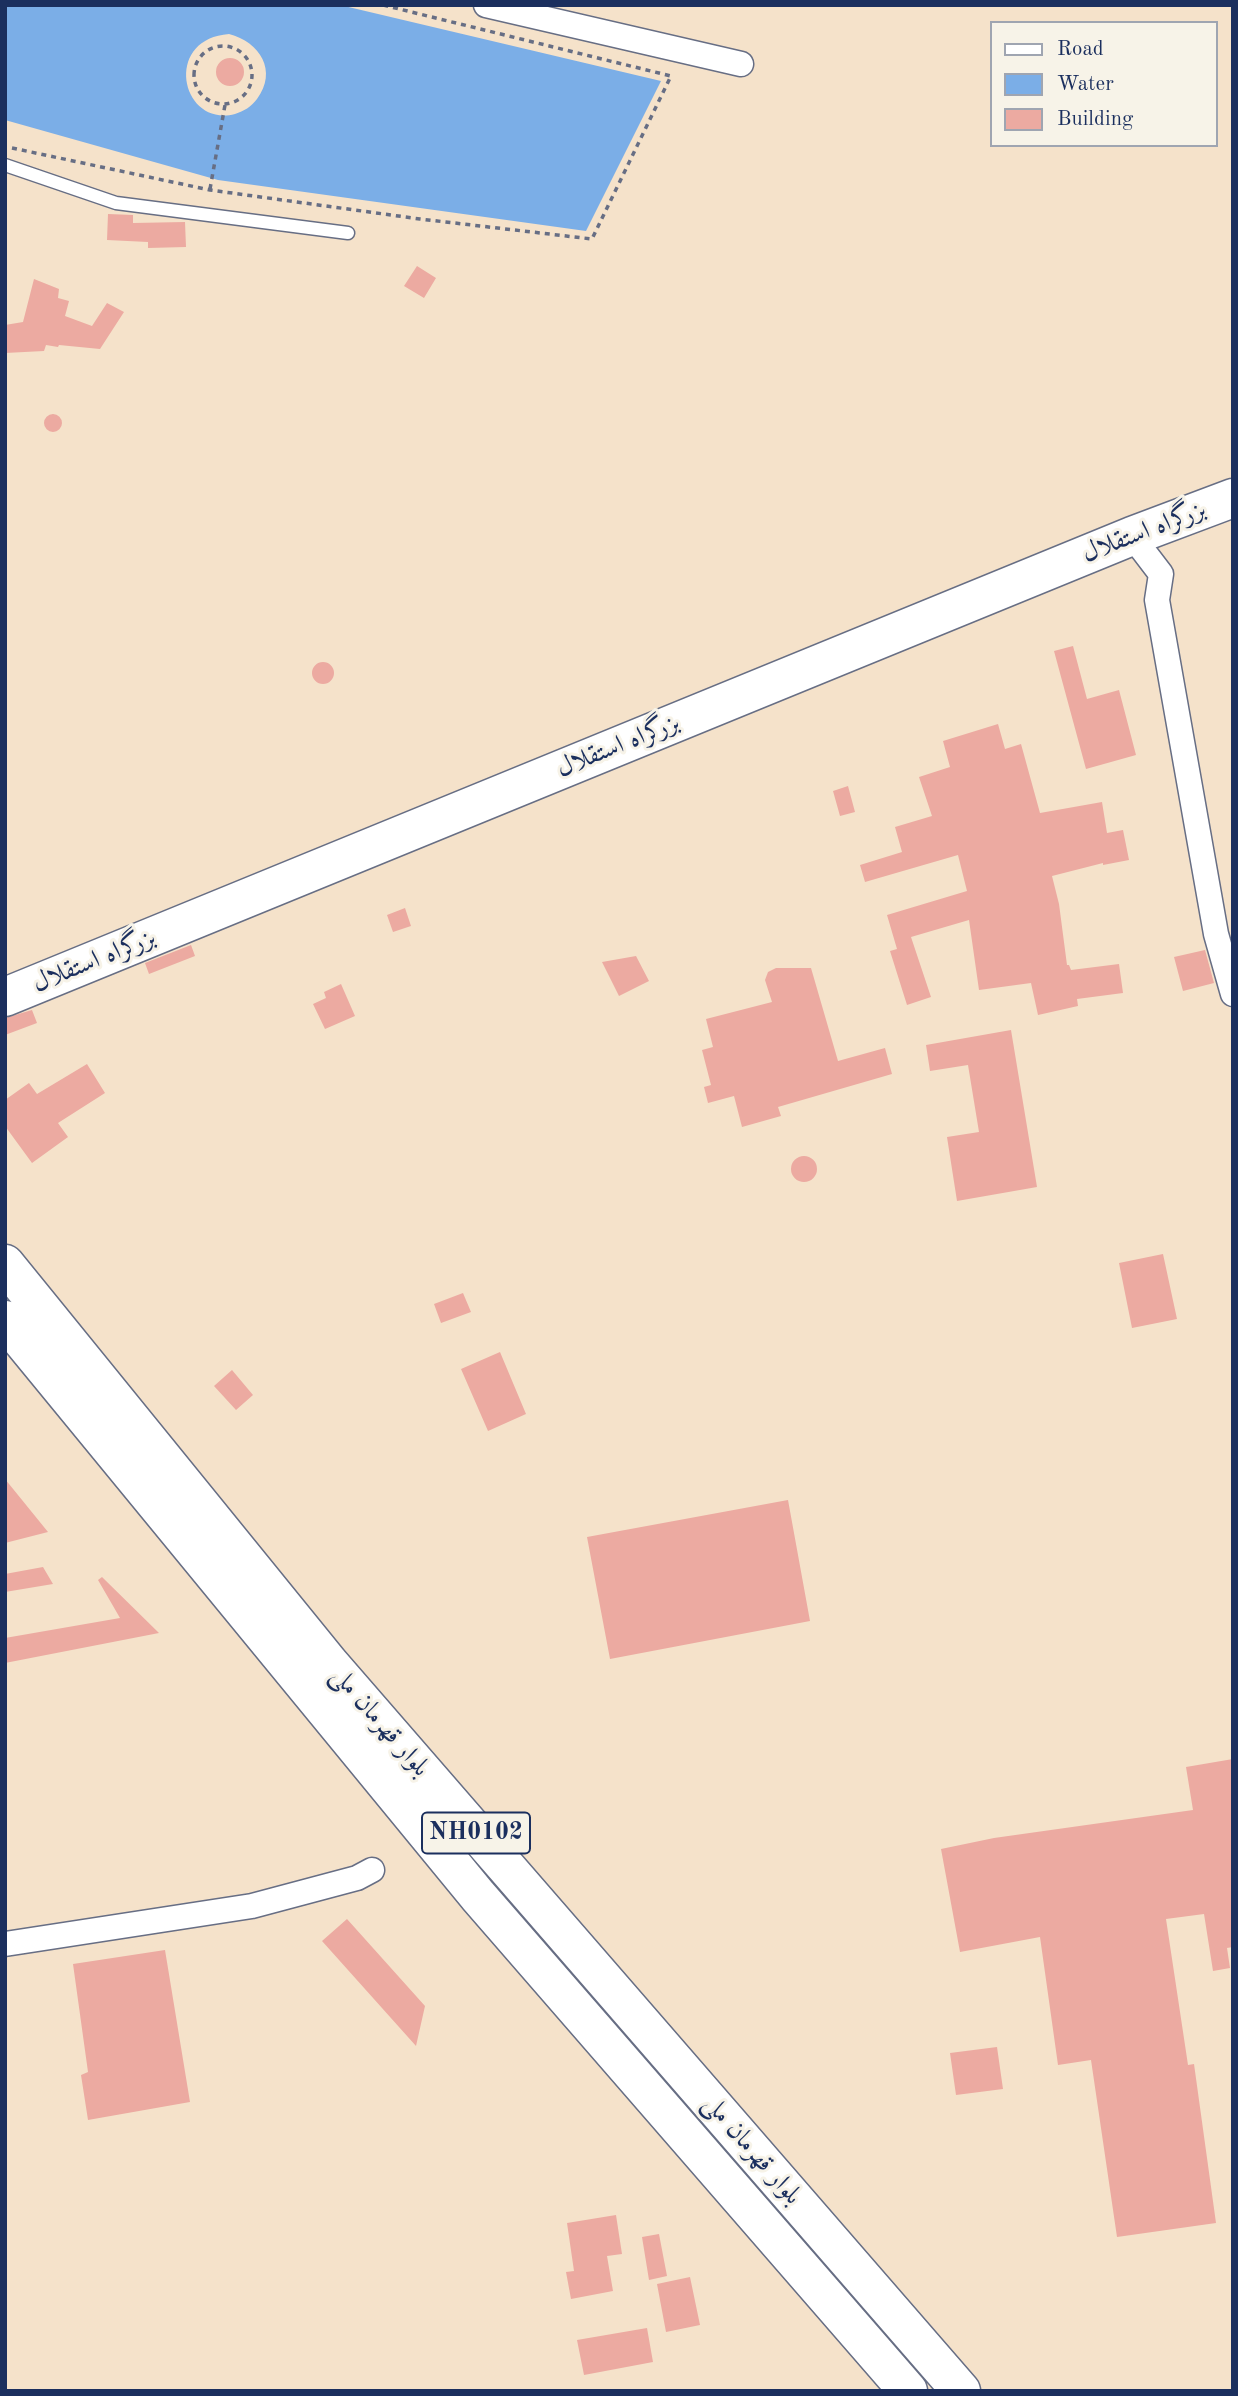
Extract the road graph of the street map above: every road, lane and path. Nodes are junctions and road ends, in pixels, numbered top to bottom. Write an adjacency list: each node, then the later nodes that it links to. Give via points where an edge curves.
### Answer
1 (383, 5): 7 (path, via 671,76 592,239)
2 (486, 5): 3 (street)
3 (741, 64)
4 (225, 105): 4 (path, via 205,99 194,83 202,54 221,46 239,50 253,73 242,98); 7 (path)
5 (5, 147): 7 (path)
6 (5, 165): 8 (lane, via 116,202)
7 (209, 190)
8 (348, 233)
9 (1233, 498): 10 (highway, بزرگراه استقلال)
10 (1132, 536): 11 (street, via 1161,574 1159,613 1216,934); 12 (highway, بزرگراه استقلال)
11 (1233, 994)
12 (5, 997)
13 (5, 1264): 18 (highway, بلوار قهرمان ملی / NH0102, via 328,1663)
14 (5, 1320): 17 (highway, بلوار قهرمان ملی / NH0102, via 478,1896)
15 (372, 1870): 16 (street, via 252,1906)
16 (5, 1944)
17 (908, 2391)
18 (961, 2391)

